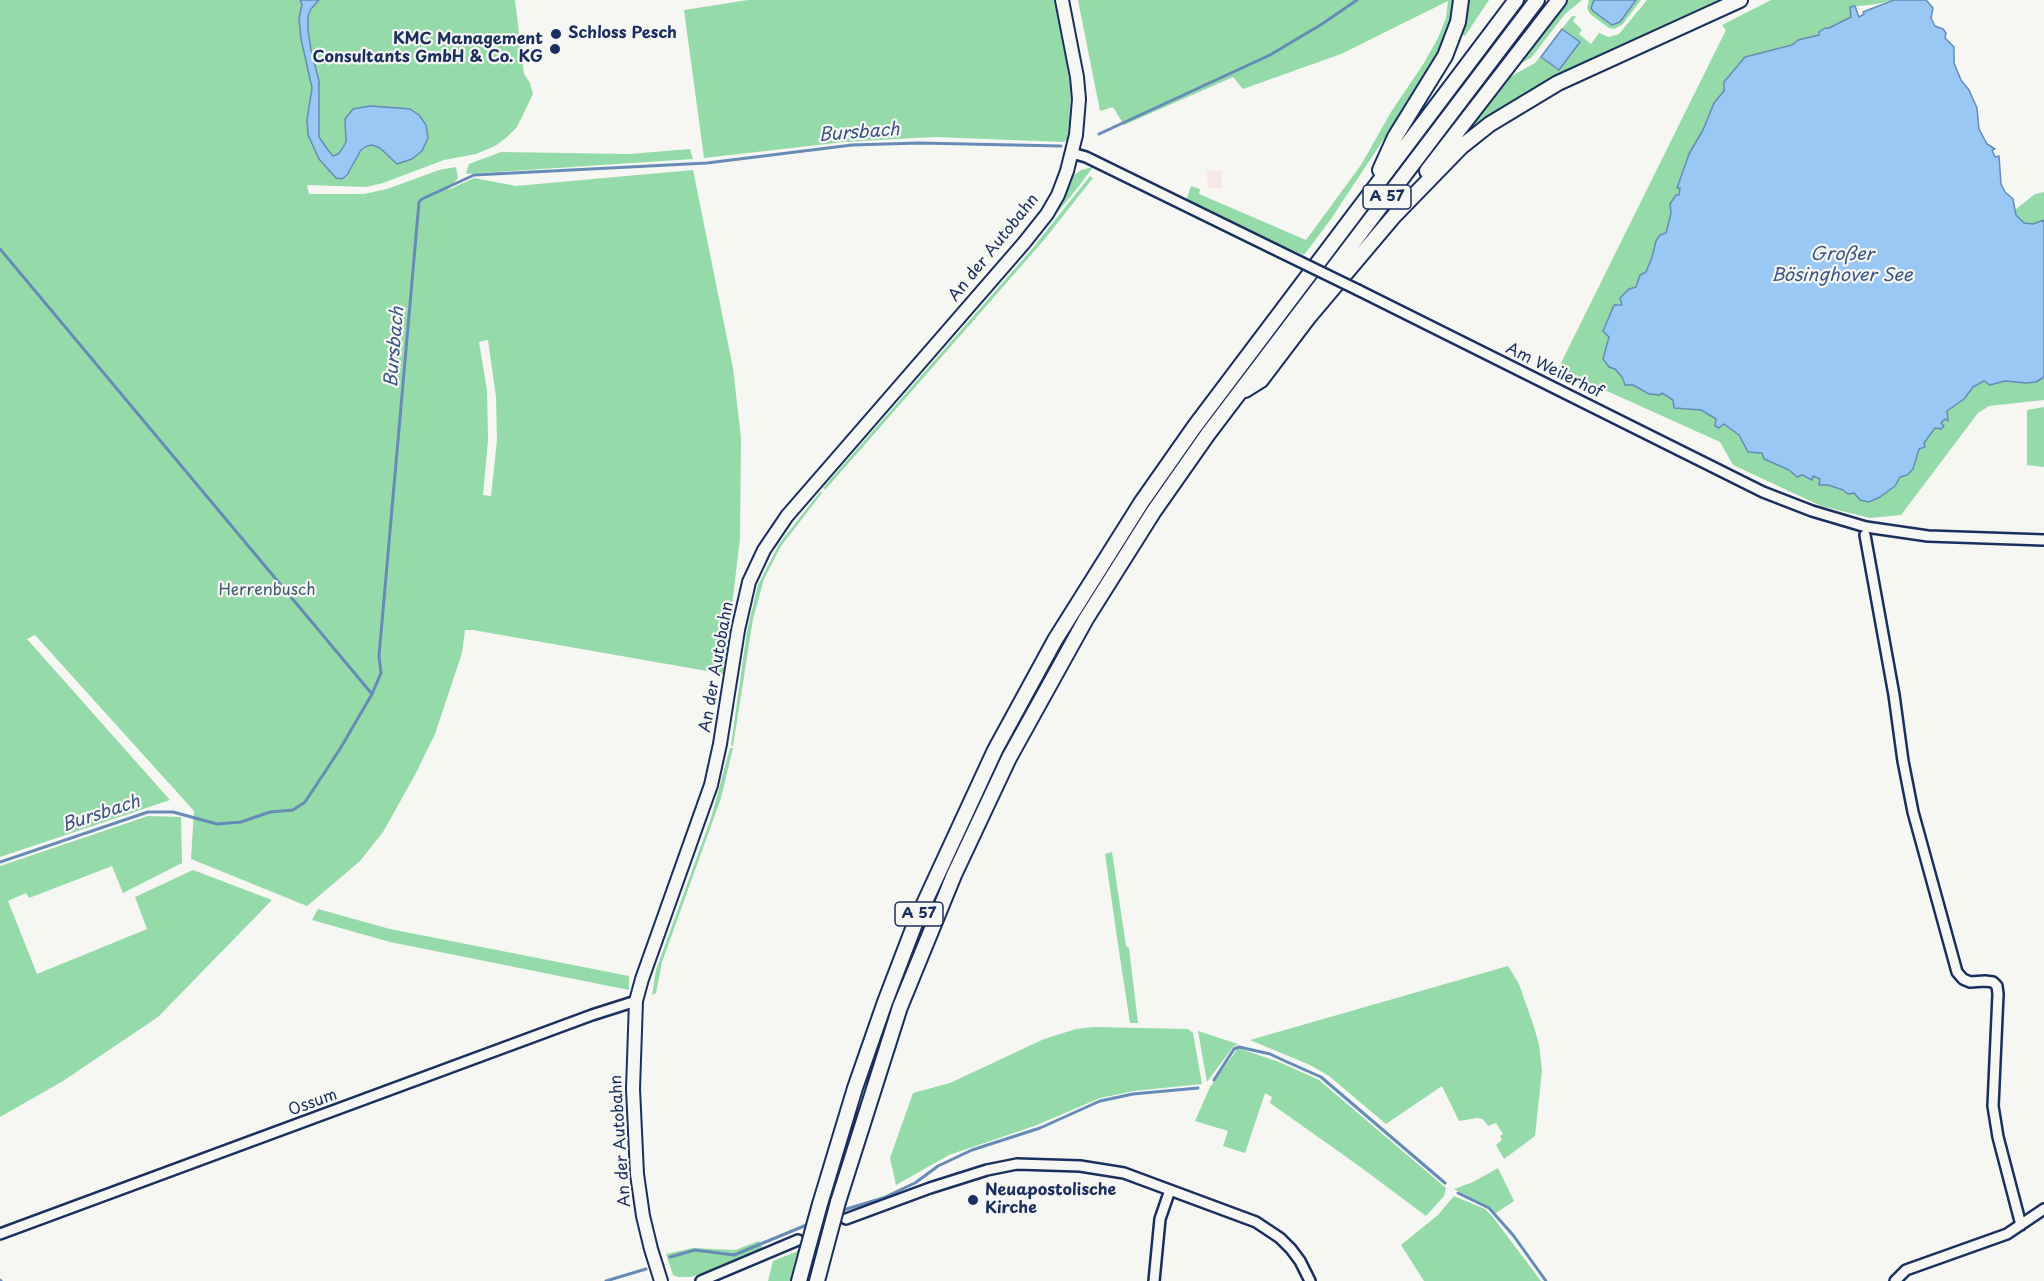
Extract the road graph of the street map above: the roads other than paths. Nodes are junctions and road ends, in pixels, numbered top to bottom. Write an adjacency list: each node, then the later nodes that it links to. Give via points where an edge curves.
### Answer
1 (1062, 0): 7 (main road, An der Autobahn, via 1078,88)
2 (1461, 0): 8 (highway, via 1458,22 1445,56 1395,137)
3 (1516, 0): 8 (highway, A 57)
4 (1537, 0): 10 (highway, A 57)
5 (1559, 0): 9 (highway)
6 (1740, 0): 9 (highway, via 1599,63 1523,103 1461,147)
7 (1072, 153): 12 (street, Am Weilerhof, bridge, via 1281,252 1763,492 1866,527 1928,536); 13 (main road, An der Autobahn, via 1058,195 1041,222 796,504 761,556 749,582 741,615 711,785)
8 (1367, 196): 22 (highway, A 57, bridge, via 1141,503 1018,706 916,921 885,1002 855,1088)
9 (1394, 216): 10 (highway, via 1261,380)
10 (1238, 394): 23 (highway, A 57, bridge, via 1104,590 1009,758 954,875 900,1007)
11 (1865, 535): 17 (street, via 1913,812 1957,972 1970,982 1993,982 1997,986 1993,1106)
12 (2044, 540)
13 (636, 1001): 18 (street, Ossum); 20 (main road, An der Autobahn, via 633,1089 638,1174 643,1216)
14 (1170, 1190): 16 (street, via 1102,1169 1017,1164 930,1188); 24 (street, via 1160,1219); 25 (street, via 1256,1222 1291,1249)
15 (2044, 1209): 17 (street)
16 (846, 1219)
17 (2021, 1225): 26 (street, via 1991,1241 1906,1270)
18 (0, 1234)
19 (798, 1240): 21 (street)
20 (661, 1281)
21 (700, 1281)
22 (799, 1281)
23 (817, 1281)
24 (1154, 1281)
25 (1310, 1281)
26 (1895, 1281)

